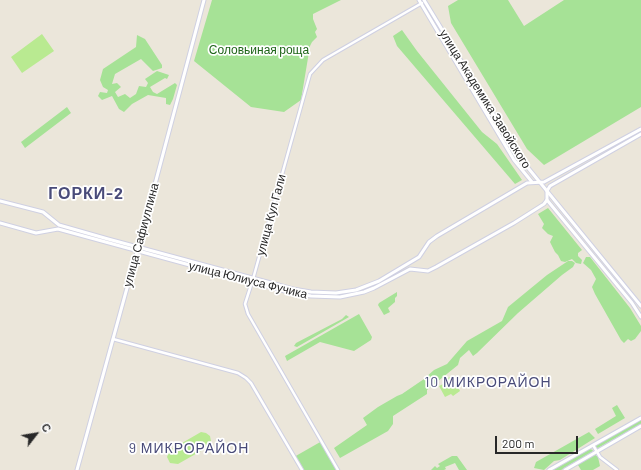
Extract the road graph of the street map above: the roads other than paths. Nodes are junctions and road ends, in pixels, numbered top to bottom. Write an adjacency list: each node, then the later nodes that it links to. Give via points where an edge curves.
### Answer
1 (204, 0): 16 (street, улица Сафиуллина)
2 (424, 1): 3 (street, улица Кул Гали); 6 (street, улица Академика Завойского)
3 (420, 2): 7 (street, улица Академика Завойского); 21 (street, улица Кул Гали, via 323,60 310,74)
4 (641, 129): 9 (street, улица Юлиуса Фучика, via 549,180)
5 (641, 134): 10 (street, via 551,185)
6 (520, 158): 7 (street, via 518,162); 9 (street, улица Академика Завойского)
7 (515, 161): 8 (street, улица Академика Завойского)
8 (532, 182): 9 (street, улица Юлиуса Фучика); 19 (street, улица Юлиуса Фучика, via 527,182 437,236)
9 (540, 182): 10 (street, улица Академика Завойского)
10 (547, 191): 11 (street); 13 (street, улица Академика Завойского)
11 (547, 200): 14 (street); 20 (street, via 514,223 436,267 428,271)
12 (0, 201): 16 (street, улица Юлиуса Фучика, via 43,212 59,225)
13 (569, 218): 14 (street); 17 (street, улица Академика Завойского)
14 (565, 222): 18 (street)
15 (0, 223): 16 (street, улица Юлиуса Фучика, via 36,233 58,229)
16 (137, 249): 21 (street, улица Юлиуса Фучика); 24 (street, улица Сафиуллина)
17 (601, 256): 18 (street); 22 (street, улица Академика Завойского)
18 (596, 259): 23 (street)
19 (414, 261): 20 (street); 21 (street, улица Юлиуса Фучика, via 371,285 336,293 311,292)
20 (410, 269): 21 (street, улица Юлиуса Фучика, via 364,292 340,297 311,296 276,289)
21 (253, 280): 31 (street, улица Кул Гали, via 245,304 248,314)
22 (641, 306)
23 (641, 317)
24 (113, 339): 29 (street, улица Сафиуллина); 30 (street, via 238,373 246,378)
25 (641, 418): 27 (street)
26 (641, 426): 28 (street)
27 (592, 446): 28 (street); 32 (street)
28 (596, 452): 33 (street); 34 (street)
29 (76, 470)
30 (302, 470)
31 (338, 470)
32 (549, 470)
33 (565, 470)
34 (617, 470)

